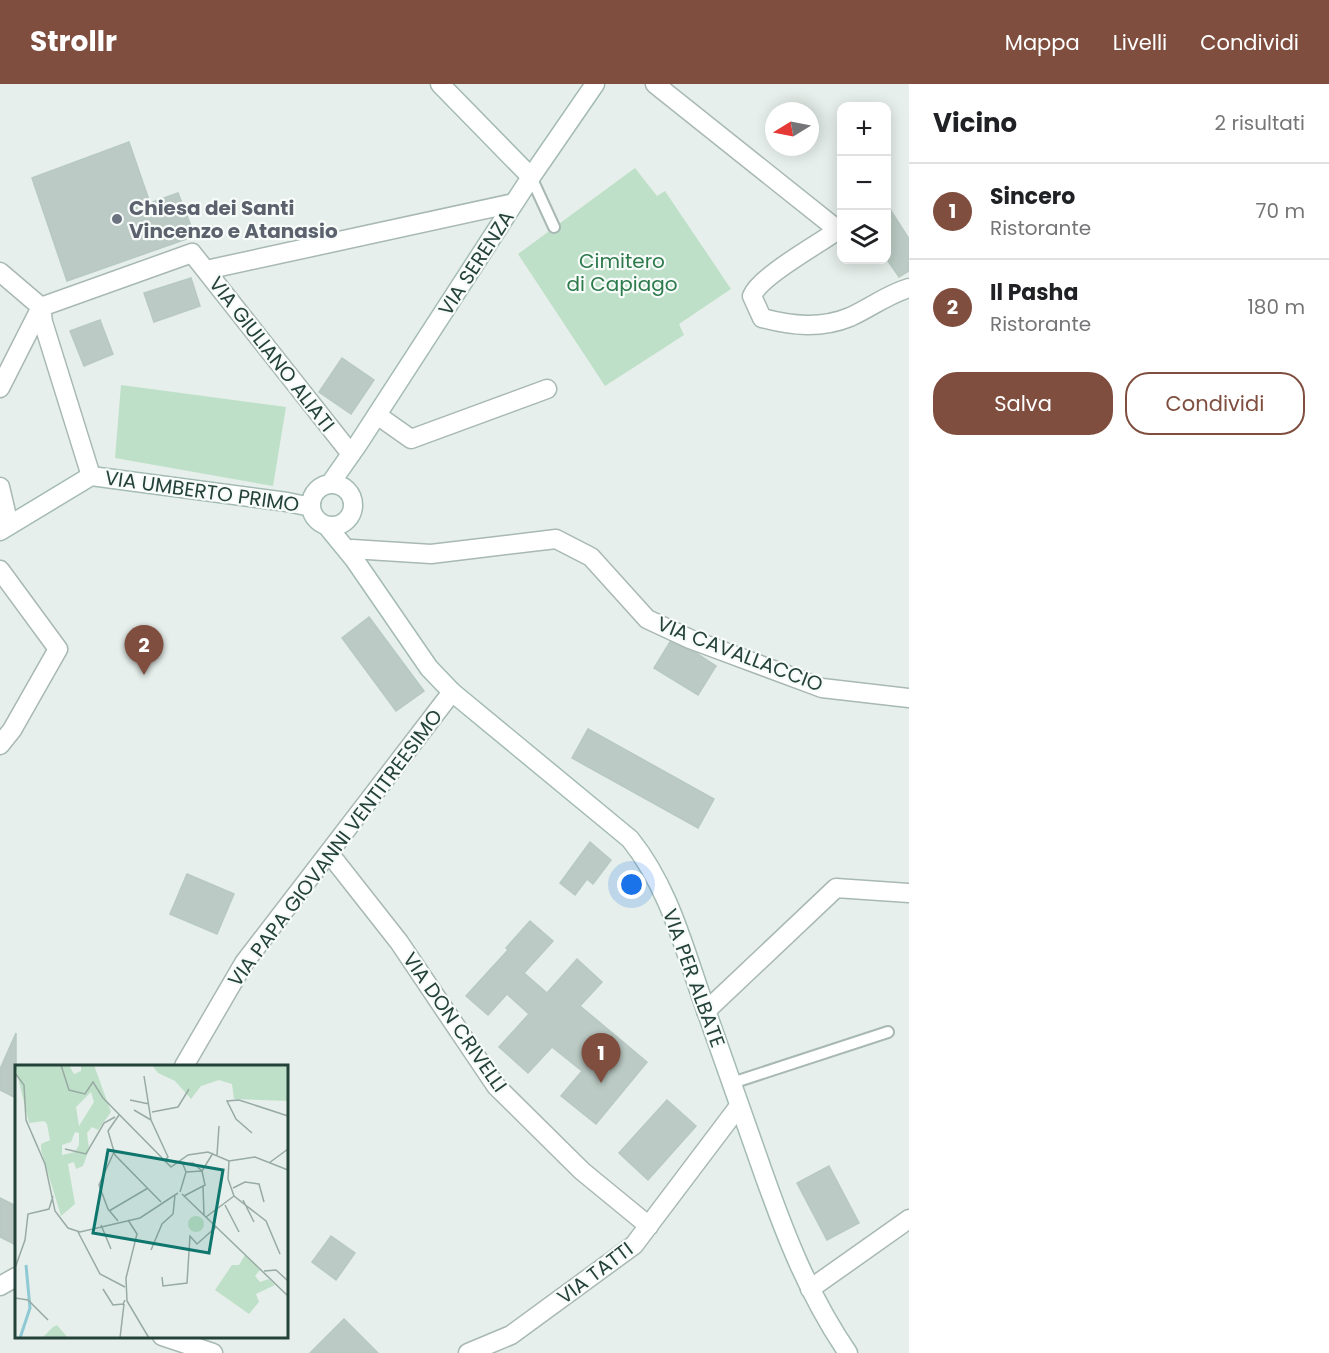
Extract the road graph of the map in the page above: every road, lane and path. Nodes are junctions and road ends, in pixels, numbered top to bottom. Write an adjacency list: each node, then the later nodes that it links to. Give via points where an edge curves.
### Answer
1 (440, 84): 4 (street)
2 (595, 84): 4 (street, VIA SERENZA)
3 (655, 84): 9 (street, via 838,230 755,288 752,296 762,318 813,326 848,317)
4 (531, 177): 5 (street, VIA SERENZA); 6 (lane)
5 (514, 203): 7 (street); 13 (street, VIA SERENZA)
6 (554, 227)
7 (206, 270): 10 (street, VIA GIULIANO ALIATI, via 192,253); 14 (street, VIA GIULIANO ALIATI)
8 (0, 272): 10 (street)
9 (909, 288)
10 (41, 307): 11 (street); 15 (street)
11 (0, 388)
12 (547, 389): 13 (street, via 411,439)
13 (377, 415): 14 (street, VIA SERENZA)
14 (355, 449): 16 (street, VIA SERENZA); 18 (street, VIA SERENZA)
15 (91, 476): 19 (street, VIA UMBERTO PRIMO); 22 (street, VIA UMBERTO PRIMO)
16 (330, 483): 18 (street); 19 (street, via 318,489)
17 (0, 488): 22 (street)
18 (349, 491): 20 (street, via 353,506)
19 (311, 507): 21 (street, via 315,519)
20 (347, 520): 21 (street); 23 (street, VIA PER ALBATE)
21 (327, 526): 23 (street, VIA PER ALBATE)
22 (5, 528)
23 (353, 554): 25 (street, VIA PER ALBATE, via 429,669); 26 (street, VIA CAVALLACCIO, via 431,554 556,538 591,556 647,619 690,639 822,688)
24 (0, 570): 27 (street, via 58,649)
25 (452, 692): 29 (street, VIA PAPA GIOVANNI VENTITREESIMO); 31 (street, VIA PER ALBATE, via 630,839 660,885)
26 (909, 698)
27 (6, 727): 28 (street)
28 (0, 745)
29 (329, 853): 33 (street, VIA PAPA GIOVANNI VENTITREESIMO, via 244,963); 37 (street, VIA DON CRIVELLI, via 399,942 496,1086 582,1171)
30 (909, 893): 31 (street, via 836,888)
31 (706, 1011): 34 (street, VIA PER ALBATE)
32 (888, 1032): 34 (lane)
33 (185, 1065)
34 (732, 1083): 35 (street, VIA PER ALBATE)
35 (740, 1106): 37 (street, VIA TATTI); 38 (street, VIA PER ALBATE, via 775,1206)
36 (909, 1219): 38 (street)
37 (649, 1226): 41 (street, VIA TATTI, via 634,1245 511,1335)
38 (810, 1289): 42 (street, VIA PER ALBATE)
39 (168, 1338): 40 (street)
40 (213, 1353)
41 (468, 1353)
42 (848, 1353)

